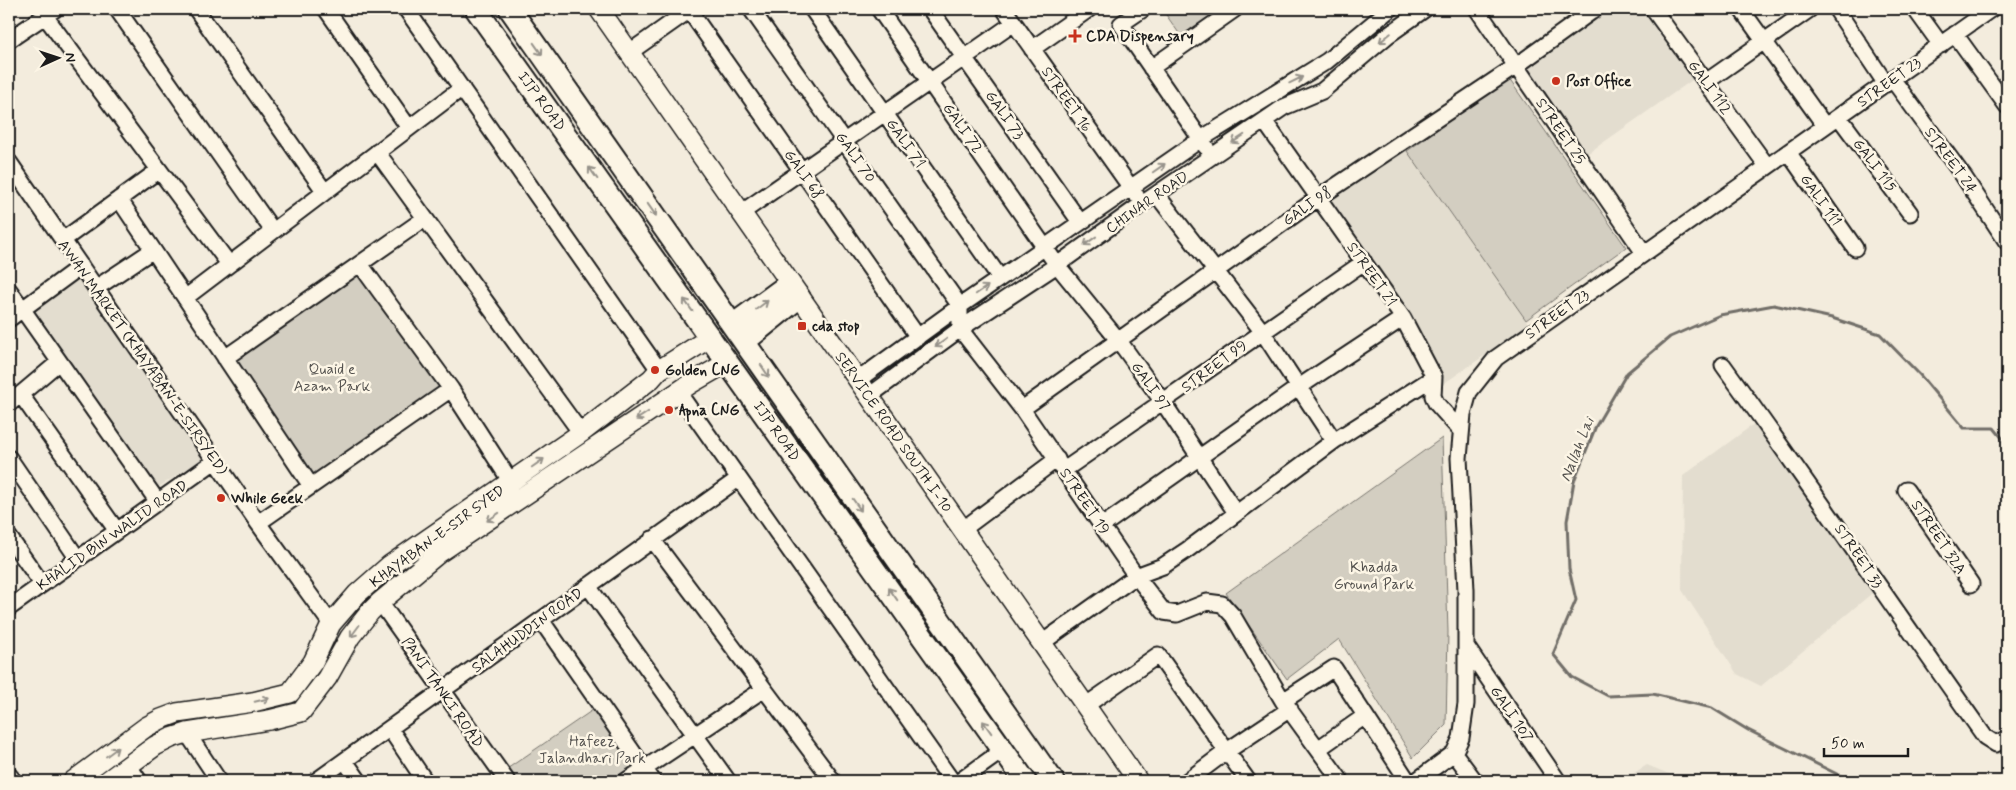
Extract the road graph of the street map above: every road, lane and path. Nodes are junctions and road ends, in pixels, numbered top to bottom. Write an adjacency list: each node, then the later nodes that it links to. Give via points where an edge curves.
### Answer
1 (117, 9): 67 (street)
2 (196, 9): 58 (street)
3 (326, 9): 47 (street)
4 (406, 9): 41 (street)
5 (476, 9): 92 (highway, IJP ROAD, one-way to 5)
6 (510, 9): 91 (highway, IJP ROAD, one-way to 91)
7 (599, 9): 34 (main road, SERVICE ROAD SOUTH I-10)
8 (752, 9): 49 (street, GALI 70)
9 (812, 9): 43 (street, GALI 71)
10 (879, 9): 38 (street, GALI 72)
11 (930, 9): 35 (street, GALI 73)
12 (1004, 9): 28 (street, STREET 16)
13 (1089, 9): 33 (street)
14 (1143, 9): 37 (street, via 1120,24)
15 (1235, 9): 37 (street)
16 (1424, 9): 45 (street, CHINAR ROAD, one-way to 45, via 1322,91 1284,108)
17 (1477, 9): 36 (street, STREET 25)
18 (1595, 9): 36 (street, GALI 98)
19 (1653, 9): 39 (street, GALI 112)
20 (1741, 9): 31 (street)
21 (1810, 9): 31 (street)
22 (1836, 9): 40 (street, STREET 24)
23 (1915, 9): 32 (street)
24 (1991, 9): 29 (street, STREET 23)
25 (690, 10): 34 (street); 56 (street, GALI 68)
26 (1387, 10): 48 (street, CHINAR ROAD, one-way to 26, via 1319,66)
27 (50, 12): 30 (street); 55 (street)
28 (1014, 23): 33 (street, STREET 16); 35 (street)
29 (1955, 34): 32 (street, STREET 23); 42 (street)
30 (9, 40)
31 (1764, 41): 39 (street); 46 (street)
32 (1941, 45): 40 (street, STREET 23)
33 (1032, 49): 57 (street, STREET 16)
34 (630, 52): 63 (main road, SERVICE ROAD SOUTH I-10)
35 (964, 57): 38 (street); 66 (street, GALI 73)
36 (1516, 66): 60 (street, GALI 98); 73 (street, STREET 25)
37 (1151, 68): 48 (street)
38 (930, 82): 43 (street); 70 (street, GALI 72)
39 (1706, 82): 54 (street, GALI 112)
40 (1890, 82): 44 (street, STREET 23); 69 (street, STREET 24, via 1964,177)
41 (462, 88): 47 (street); 99 (street)
42 (2007, 106)
43 (885, 114): 49 (street); 80 (street, GALI 71)
44 (1839, 117): 46 (street, STREET 23); 64 (street, GALI 115)
45 (1265, 122): 52 (street, CHINAR ROAD, one-way to 52); 60 (street, STREET 21)
46 (1825, 126): 51 (street, STREET 23)
47 (409, 128): 50 (street)
48 (1201, 139): 52 (street); 57 (street, CHINAR ROAD, one-way to 48)
49 (845, 142): 56 (street); 85 (street, GALI 70)
50 (377, 152): 58 (street); 65 (street)
51 (1788, 152): 54 (street, STREET 23); 71 (street, GALI 111)
52 (1213, 156): 59 (street, CHINAR ROAD)
53 (9, 162): 68 (street, AWAN MARKET (KHAYABAN-E-SIRSYED))
54 (1767, 166): 73 (street, STREET 23)
55 (159, 170): 61 (street); 75 (street)
56 (802, 172): 63 (street); 93 (street, GALI 68)
57 (1130, 188): 62 (street, STREET 16); 66 (street, CHINAR ROAD)
58 (325, 192): 67 (street)
59 (1158, 195): 62 (street, CHINAR ROAD); 79 (street)
60 (1318, 198): 74 (street, STREET 21); 79 (street, GALI 98)
61 (119, 200): 68 (street); 72 (street)
62 (1142, 204): 77 (street, CHINAR ROAD, one-way to 77)
63 (742, 213): 83 (main road, SERVICE ROAD SOUTH I-10)
64 (1910, 213)
65 (424, 219): 76 (street); 110 (street)
66 (1080, 222): 70 (street, CHINAR ROAD)
67 (273, 231): 75 (street)
68 (63, 240): 78 (street, AWAN MARKET (KHAYABAN-E-SIRSYED))
69 (2007, 242)
70 (1046, 246): 77 (street, GALI 72); 80 (street, CHINAR ROAD)
71 (1855, 248)
72 (153, 250): 81 (street); 84 (street)
73 (1644, 253): 109 (street, STREET 23, via 1496,358 1469,392)
74 (1364, 262): 87 (street, STREET 21); 90 (street, STREET 99)
75 (229, 264): 84 (street)
76 (360, 264): 95 (street); 103 (street)
77 (1057, 265): 89 (street, CHINAR ROAD); 94 (street, GALI 97)
78 (80, 266): 81 (street, AWAN MARKET (KHAYABAN-E-SIRSYED)); 86 (street)
79 (1216, 270): 90 (street); 94 (street, GALI 98)
80 (1000, 278): 85 (street, CHINAR ROAD, one-way to 80)
81 (96, 288): 114 (street, AWAN MARKET (KHAYABAN-E-SIRSYED))
82 (9, 290): 86 (street)
83 (794, 290): 91 (highway); 101 (main road, SERVICE ROAD SOUTH I-10)
84 (185, 298): 95 (street)
85 (960, 306): 89 (street); 93 (street, CHINAR ROAD)
86 (22, 309): 88 (street); 96 (street)
87 (1403, 318): 100 (street, STREET 21); 102 (street)
88 (9, 319)
89 (960, 329): 105 (street, CHINAR ROAD, one-way to 105); 108 (street, STREET 19)
90 (1262, 330): 102 (street); 107 (street, STREET 99)
91 (739, 333): 171 (highway, IJP ROAD, one-way to 171, via 850,496)
92 (711, 337): 97 (highway, IJP ROAD); 99 (main road, KHAYABAN-E-SIR SYED)
93 (918, 337): 101 (street, CHINAR ROAD)
94 (1119, 340): 107 (street, GALI 97); 108 (street, GALI 98)
95 (225, 358): 118 (street)
96 (59, 362): 106 (street); 120 (street)
97 (728, 362): 104 (main road, KHAYABAN-E-SIR SYED); 149 (highway, IJP ROAD, one-way to 97)
98 (1723, 365): 147 (street, STREET 33, via 1985,737)
99 (661, 370): 104 (main road); 104 (main road); 110 (main road, KHAYABAN-E-SIR SYED)
100 (1434, 377): 109 (street, STREET 21, via 1436,403); 111 (street)
101 (858, 380): 105 (main road, SERVICE ROAD SOUTH I-10)
102 (1299, 387): 111 (street); 113 (street)
103 (452, 389): 117 (street); 118 (street)
104 (678, 392): 116 (street); 133 (main road, KHAYABAN-E-SIR SYED, one-way to 133, via 440,552)
105 (869, 396): 124 (main road, SERVICE ROAD SOUTH I-10)
106 (15, 400): 125 (street)
107 (1163, 402): 113 (street, GALI 97); 115 (street, STREET 99)
108 (1022, 409): 115 (street, STREET 19)
109 (1462, 431): 138 (street, STREET 23, via 1459,458)
110 (581, 433): 117 (main road, KHAYABAN-E-SIR SYED, one-way to 110)
111 (1334, 441): 121 (street)
112 (9, 458): 128 (street)
113 (1200, 459): 121 (street, GALI 97); 123 (street)
114 (215, 461): 120 (street, KHALID BIN WALID ROAD); 122 (street, AWAN MARKET (KHAYABAN-E-SIRSYED))
115 (1060, 464): 123 (street, STREET 19); 124 (street, STREET 99)
116 (738, 479): 127 (street, SALAHUDDIN ROAD); 168 (street)
117 (511, 482): 136 (main road, KHAYABAN-E-SIR SYED, via 390,565 357,594)
118 (311, 486): 122 (street)
119 (1906, 490): 131 (street, STREET 32A)
120 (158, 502): 125 (street, KHALID BIN WALID ROAD)
121 (1236, 513): 129 (street, via 1163,566)
122 (258, 523): 136 (street, AWAN MARKET (KHAYABAN-E-SIRSYED))
123 (1102, 526): 129 (street, STREET 19)
124 (962, 530): 137 (main road, SERVICE ROAD SOUTH I-10)
125 (117, 531): 128 (street, KHALID BIN WALID ROAD)
126 (9, 537): 130 (street)
127 (652, 539): 132 (street, SALAHUDDIN ROAD); 139 (street)
128 (78, 559): 130 (street, KHALID BIN WALID ROAD)
129 (1136, 576): 137 (street); 141 (street, STREET 19, via 1164,612 1177,614 1207,602 1222,604 1233,616)
130 (42, 584): 134 (street, KHALID BIN WALID ROAD)
131 (1971, 584)
132 (588, 586): 135 (street, SALAHUDDIN ROAD); 146 (street)
133 (380, 602): 140 (street, PANI TANKI ROAD); 145 (main road, KHAYABAN-E-SIR SYED, one-way to 145, via 350,637 327,678 302,712)
134 (9, 608)
135 (541, 620): 140 (street, SALAHUDDIN ROAD); 155 (street)
136 (331, 624): 157 (main road, KHAYABAN-E-SIR SYED, one-way to 136, via 161,718 290,693 313,662)
137 (1043, 642): 142 (main road, SERVICE ROAD SOUTH I-10)
138 (1466, 646): 151 (street, STREET 23, via 1466,704 1461,738); 179 (street, GALI 107)
139 (764, 688): 146 (street); 167 (street)
140 (442, 691): 144 (street, SALAHUDDIN ROAD); 164 (street, PANI TANKI ROAD)
141 (1287, 705): 143 (street, via 1334,668); 148 (street); 150 (street)
142 (1085, 706): 150 (street, via 1158,655); 172 (main road, SERVICE ROAD SOUTH I-10)
143 (1365, 716): 148 (street); 176 (street)
144 (390, 729): 152 (street, SALAHUDDIN ROAD); 163 (street)
145 (187, 732): 153 (main road, KHAYABAN-E-SIR SYED, via 155,746); 160 (street)
146 (695, 735): 155 (street); 166 (street)
147 (2002, 741)
148 (1318, 749): 175 (street)
149 (1003, 750): 169 (street); 170 (highway, IJP ROAD)
150 (1227, 751): 173 (street); 174 (street)
151 (1454, 752): 177 (street); 178 (street)
152 (345, 761): 161 (street, SALAHUDDIN ROAD); 162 (street)
153 (128, 765): 158 (main road, KHAYABAN-E-SIR SYED); 159 (street)
154 (9, 775): 156 (street)
155 (649, 775): 165 (street)
156 (14, 781)
157 (73, 781)
158 (107, 781)
159 (139, 781)
160 (219, 781)
161 (319, 781)
162 (358, 781)
163 (425, 781)
164 (507, 781)
165 (626, 781)
166 (728, 781)
167 (833, 781)
168 (952, 781)
169 (960, 781)
170 (1025, 781)
171 (1053, 781)
172 (1138, 781)
173 (1187, 781)
174 (1248, 781)
175 (1341, 781)
176 (1408, 781)
177 (1416, 781)
178 (1475, 781)
179 (1558, 781)

